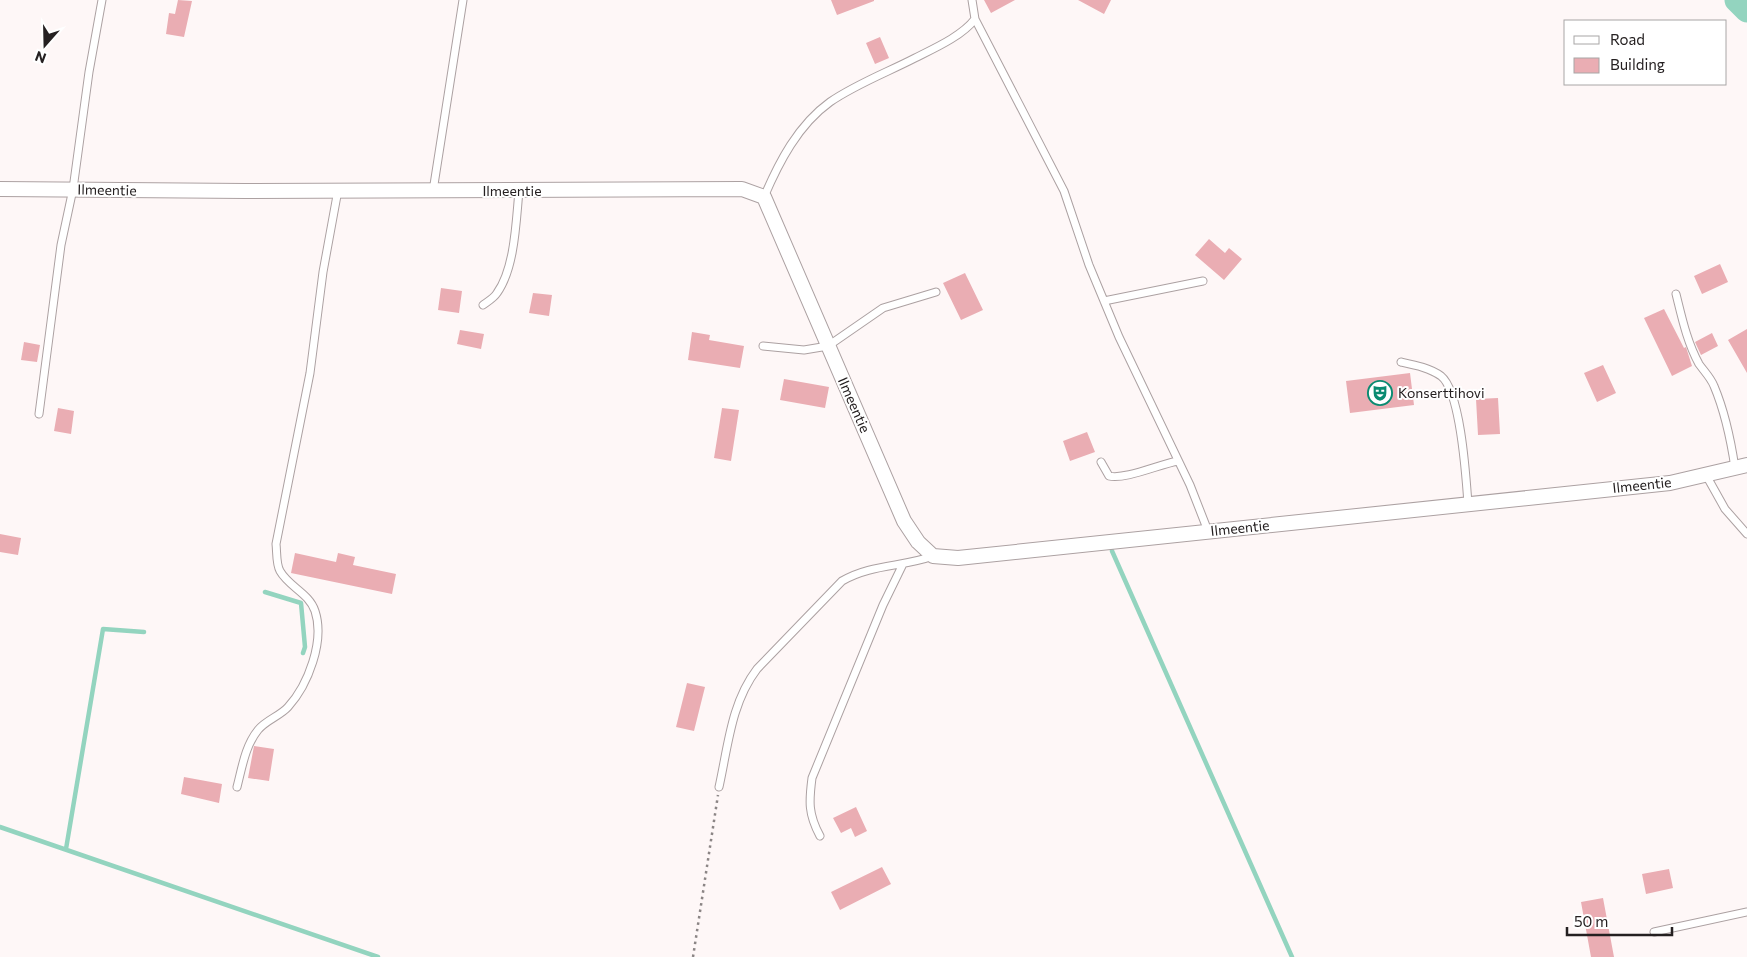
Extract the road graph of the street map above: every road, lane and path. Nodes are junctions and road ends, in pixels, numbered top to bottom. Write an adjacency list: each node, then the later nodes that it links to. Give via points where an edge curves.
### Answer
1 (102, 0): 6 (lane)
2 (464, 0): 8 (lane)
3 (972, 0): 4 (lane)
4 (975, 18): 10 (lane, via 969,27 928,52 830,102 805,125 778,164); 14 (lane, via 1064,191)
5 (0, 189): 6 (street, Ilmeentie)
6 (73, 189): 7 (street, Ilmeentie); 19 (lane, via 61,245)
7 (338, 190): 8 (street, Ilmeentie); 29 (lane, via 308,382 276,544 279,570 305,595 315,610 318,634 302,688 287,708 258,729 248,746)
8 (433, 191): 9 (street, Ilmeentie)
9 (520, 191): 10 (street, Ilmeentie, via 742,189); 15 (lane, via 507,272 497,293)
10 (764, 197): 17 (street, Ilmeentie)
11 (1203, 281): 14 (lane)
12 (936, 292): 17 (lane, via 883,308)
13 (1676, 294): 22 (lane, via 1687,338 1714,384)
14 (1104, 301): 20 (lane)
15 (483, 306)
16 (763, 346): 17 (lane, via 804,350)
17 (828, 346): 27 (street, Ilmeentie, via 904,520 918,542)
18 (1402, 362): 24 (lane, via 1422,366 1442,377 1454,395)
19 (39, 414)
20 (1178, 461): 21 (lane, via 1117,478 1110,476); 25 (lane)
21 (1101, 462)
22 (1741, 467): 23 (street, Ilmeentie)
23 (1706, 476): 24 (street, Ilmeentie, via 1670,483); 26 (lane, via 1725,509)
24 (1468, 504): 25 (street, Ilmeentie)
25 (1208, 531): 27 (street, Ilmeentie, via 958,558)
26 (1747, 534)
27 (933, 556): 28 (lane)
28 (903, 564): 30 (lane, via 858,572 842,581 757,669 745,684 738,702); 31 (lane, via 812,778 809,800 812,821)
29 (237, 787)
30 (719, 787): 34 (path)
31 (820, 836)
32 (1747, 912): 33 (lane)
33 (1654, 932)
34 (693, 957)

